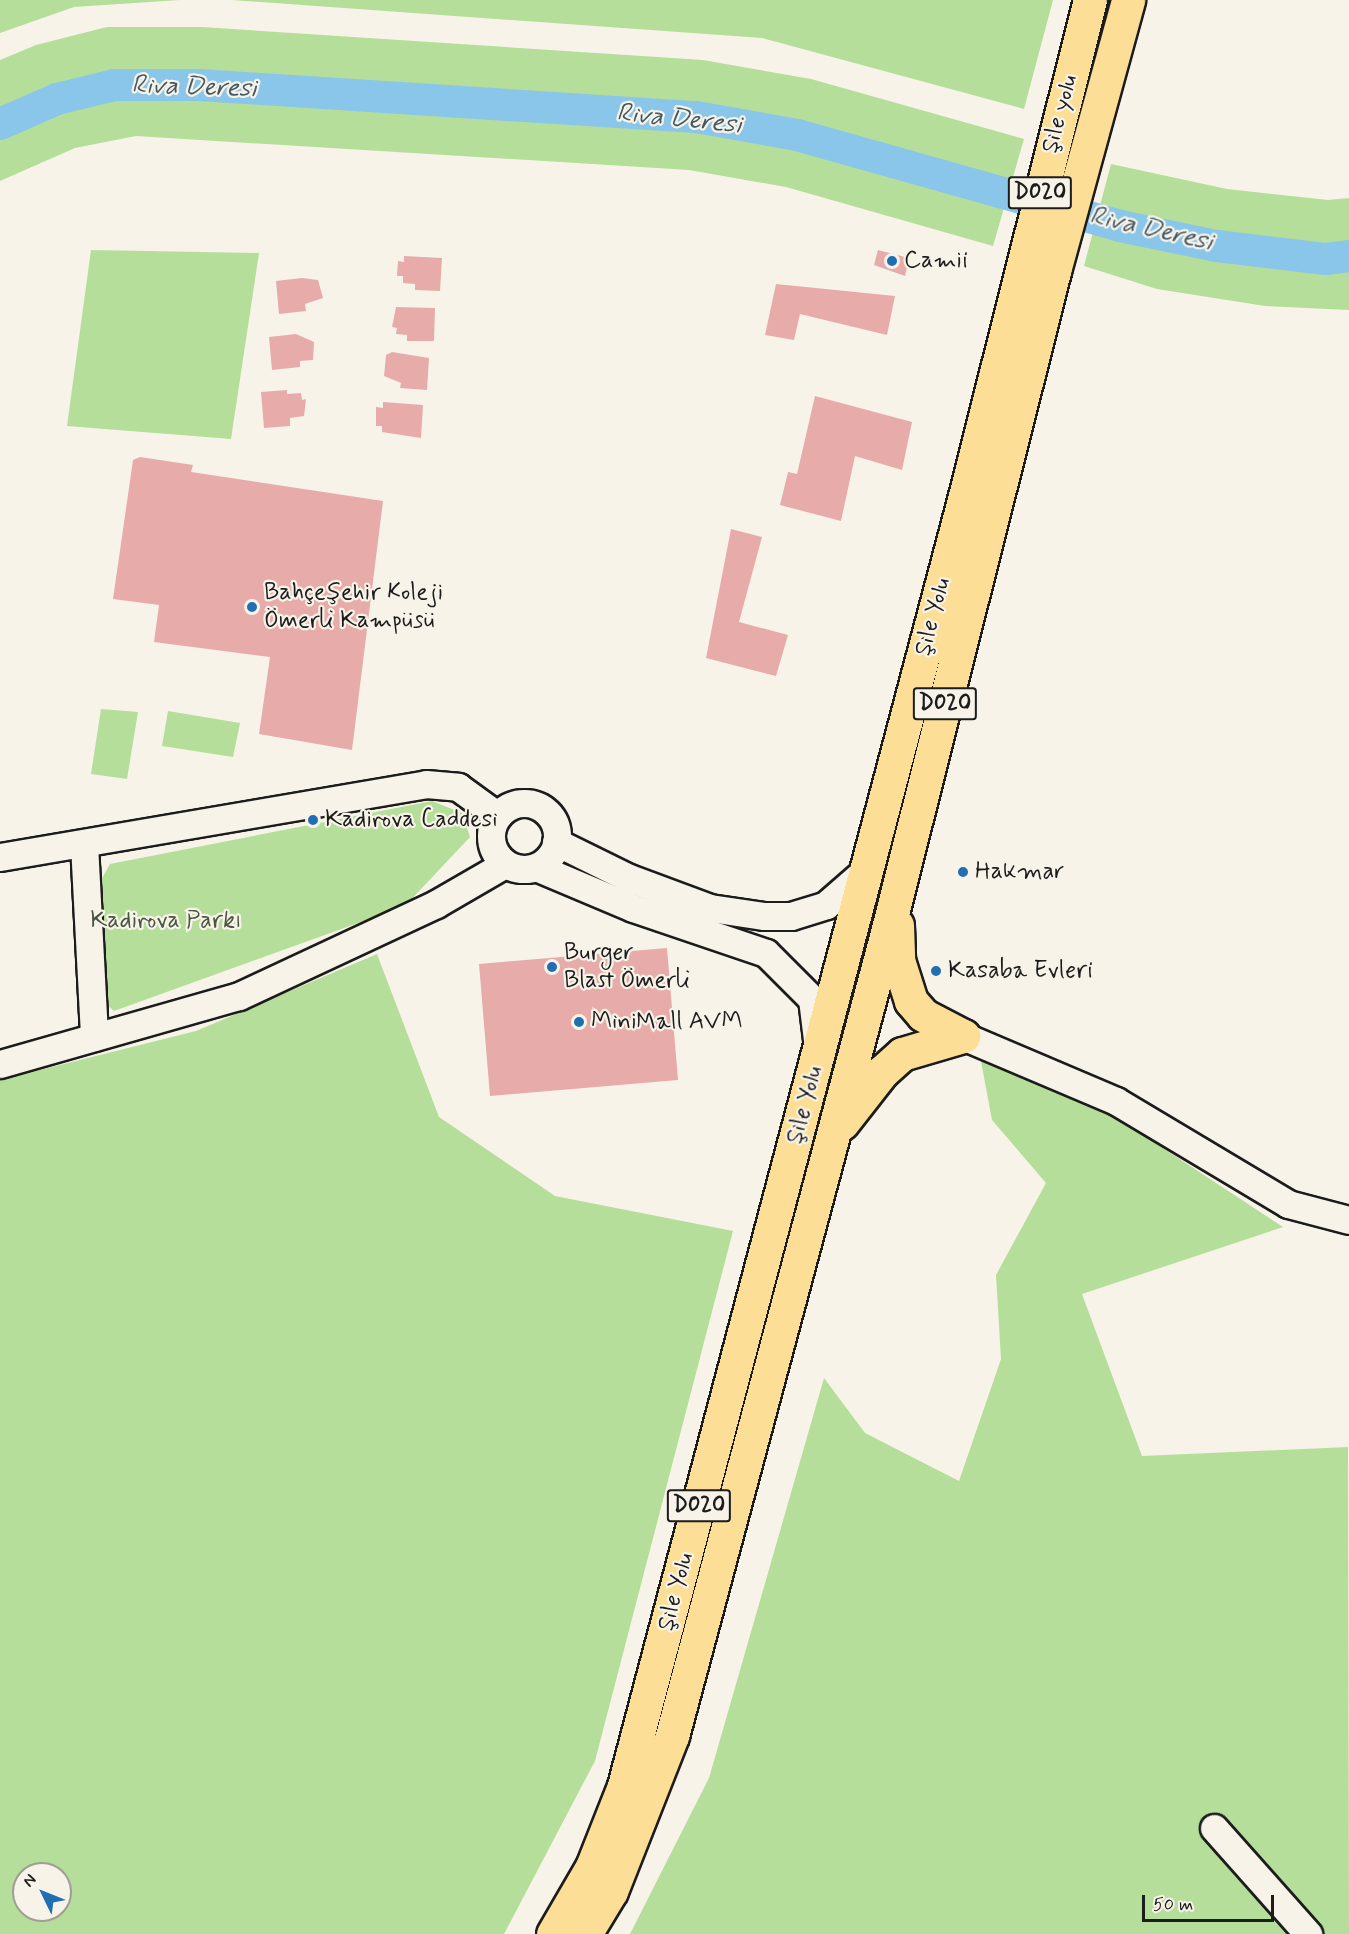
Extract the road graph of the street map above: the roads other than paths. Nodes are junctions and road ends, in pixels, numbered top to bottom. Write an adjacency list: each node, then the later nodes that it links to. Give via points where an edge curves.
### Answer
1 (1090, 0): 3 (highway, Şile yolu / D020)
2 (1128, 0): 11 (highway, Şile Yolu / D020, via 1054,271)
3 (1022, 263): 10 (highway, Şile Yolu / D020)
4 (498, 816): 5 (street, via 516,804 537,806 553,821); 6 (street, via 458,787 426,784); 8 (street, via 490,836)
5 (556, 842): 9 (street, via 553,853); 10 (street, via 629,878 710,908 748,915 791,916 826,905)
6 (84, 844): 7 (street); 13 (street)
7 (0, 857)
8 (505, 864): 9 (street, via 526,870); 13 (street, via 436,904 239,996)
9 (536, 867): 15 (street, via 633,908 766,953 812,999 818,1022)
10 (866, 870): 15 (highway, Şile Yolu / D020)
11 (897, 893): 12 (highway, via 898,960 911,1001 923,1015); 16 (highway, Şile Yolu / D020)
12 (963, 1036): 16 (highway, via 902,1054 882,1072); 17 (street, via 1116,1101 1288,1204)
13 (94, 1037): 14 (street)
14 (0, 1064)
15 (815, 1066): 19 (highway, Şile Yolu / D020, via 624,1786 592,1867)
16 (832, 1137): 20 (highway, Şile Yolu / D020, via 672,1736 611,1891)
17 (1349, 1220)
18 (1214, 1828): 21 (street)
19 (553, 1934)
20 (585, 1934)
21 (1308, 1934)

